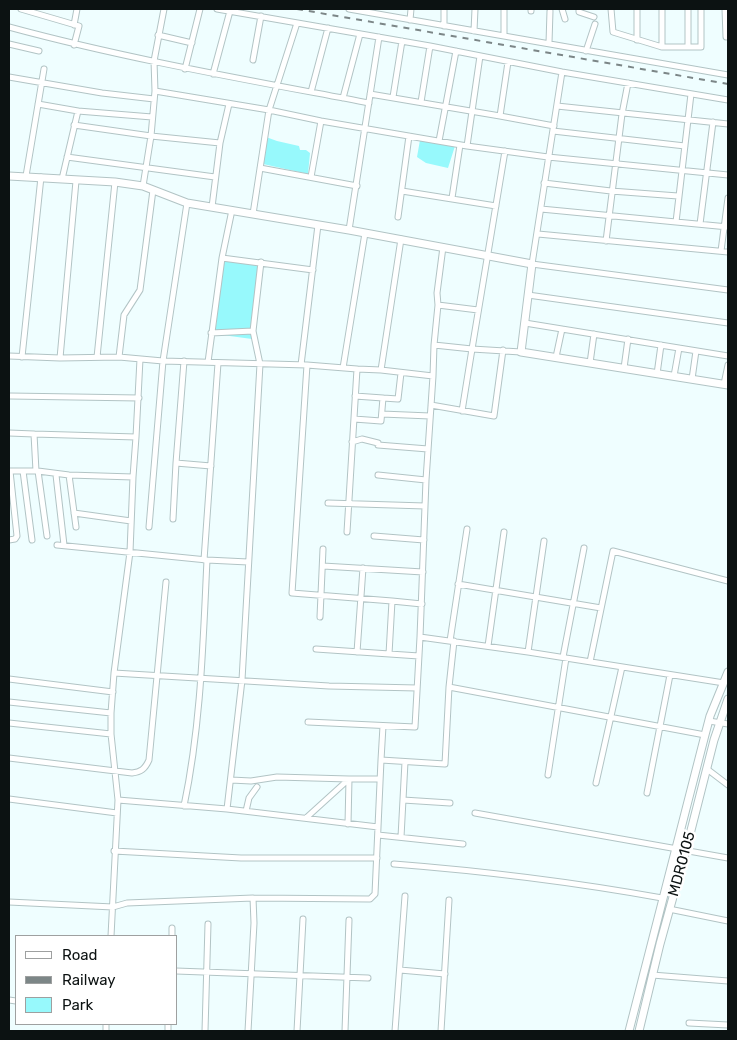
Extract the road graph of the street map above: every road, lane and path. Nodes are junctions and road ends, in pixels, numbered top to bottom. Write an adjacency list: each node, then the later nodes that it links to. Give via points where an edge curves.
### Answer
1 (21, 9): 29 (street)
2 (77, 9): 29 (street)
3 (164, 9): 34 (street)
4 (200, 9): 41 (street)
5 (217, 9): 19 (street)
6 (352, 9): 20 (street)
7 (411, 9): 26 (street)
8 (444, 9): 30 (street)
9 (474, 9): 33 (street)
10 (504, 9): 36 (street)
11 (562, 9): 25 (street)
12 (578, 9): 22 (street, via 579,12)
13 (611, 9): 39 (street, via 613,32)
14 (637, 9): 39 (street)
15 (662, 9): 46 (street)
16 (688, 9): 47 (street)
17 (701, 9): 47 (street, via 702,46)
18 (725, 9): 38 (street)
19 (230, 11): 23 (street); 58 (street)
20 (374, 11): 26 (street)
21 (550, 11): 42 (street)
22 (588, 12): 24 (street)
23 (261, 16): 27 (street); 52 (street)
24 (594, 17)
25 (565, 19)
26 (410, 20): 30 (street)
27 (297, 23): 32 (street); 63 (street)
28 (595, 24): 50 (street)
29 (74, 25): 44 (street, via 79,26)
30 (444, 26): 33 (street)
31 (9, 28): 44 (street)
32 (328, 28): 35 (street); 65 (street)
33 (474, 31): 36 (street)
34 (158, 34): 41 (street); 53 (street)
35 (360, 34): 37 (street); 70 (street)
36 (504, 36): 42 (street)
37 (379, 37): 40 (street); 66 (street)
38 (726, 37)
39 (637, 40): 46 (street)
40 (402, 41): 45 (street); 68 (street)
41 (192, 43): 55 (street)
42 (548, 43): 50 (street)
43 (9, 44): 48 (street)
44 (74, 45): 53 (street)
45 (430, 46): 49 (street); 72 (street)
46 (662, 47): 47 (street)
47 (688, 47)
48 (39, 51)
49 (456, 51): 51 (street); 76 (street)
50 (586, 51): 59 (street)
51 (480, 56): 54 (street); 79 (street)
52 (252, 60)
53 (154, 61): 55 (street); 64 (street)
54 (508, 62): 57 (street); 82 (street)
55 (185, 68): 58 (street)
56 (44, 69): 61 (street)
57 (562, 72): 62 (street); 77 (street)
58 (213, 74): 63 (street)
59 (728, 75)
60 (9, 77): 61 (street)
61 (42, 82): 69 (street); 74 (street)
62 (628, 84): 67 (street); 81 (street)
63 (278, 85): 65 (street); 78 (street)
64 (155, 90): 69 (street); 75 (street)
65 (311, 92): 70 (street)
66 (370, 94): 68 (street); 73 (street)
67 (691, 94): 71 (street); 84 (street)
68 (393, 97): 72 (street)
69 (154, 98): 83 (street)
70 (343, 98): 73 (street)
71 (728, 100)
72 (421, 102): 76 (street)
73 (369, 103): 90 (street)
74 (38, 104): 80 (street); 109 (street)
75 (229, 104): 78 (street); 95 (street)
76 (445, 106): 79 (street); 94 (street)
77 (557, 106): 81 (street); 89 (street)
78 (269, 110): 85 (street); 104 (street)
79 (471, 110): 82 (street); 97 (street)
80 (78, 111): 83 (street); 88 (street)
81 (622, 114): 84 (street); 93 (street)
82 (500, 116): 89 (street)
83 (152, 118): 91 (street)
84 (688, 119): 86 (street); 98 (street)
85 (321, 121): 90 (street); 112 (street)
86 (712, 122): 87 (street); 106 (street)
87 (728, 124)
88 (74, 125): 91 (street); 100 (street)
89 (554, 128): 93 (street); 101 (street)
90 (366, 129): 92 (street); 118 (street)
91 (151, 136): 95 (street); 103 (street)
92 (409, 136): 94 (street); 120 (street)
93 (619, 137): 98 (street); 102 (street)
94 (439, 141): 96 (street)
95 (220, 143): 111 (street)
96 (460, 145): 97 (street); 123 (street)
97 (467, 146): 99 (street)
98 (685, 146): 105 (street)
99 (505, 151): 101 (street); 126 (street)
100 (67, 156): 103 (street); 113 (street)
101 (548, 157): 102 (street); 116 (street)
102 (615, 165): 105 (street); 121 (street)
103 (146, 166): 111 (street); 117 (street)
104 (260, 168): 112 (street); 130 (street)
105 (681, 171): 106 (street); 122 (street)
106 (706, 174): 107 (street); 134 (street)
107 (728, 175)
108 (9, 176): 109 (street)
109 (26, 176): 110 (street)
110 (40, 177): 113 (street); 171 (street)
111 (215, 177): 127 (street)
112 (311, 177): 118 (street)
113 (62, 180): 114 (street)
114 (76, 181): 115 (street); 174 (street)
115 (115, 182): 117 (street); 172 (street)
116 (544, 183): 121 (street); 128 (street)
117 (143, 186): 119 (street)
118 (357, 186): 137 (street)
119 (153, 190): 125 (street); 173 (street, via 140,290 124,315)
120 (402, 191): 123 (street); 132 (street)
121 (611, 191): 122 (street); 131 (street)
122 (678, 196): 133 (street)
123 (452, 198): 126 (street)
124 (728, 200): 136 (street)
125 (187, 203): 127 (street); 176 (street)
126 (496, 206): 145 (street)
127 (212, 207): 129 (street)
128 (541, 209): 131 (street); 139 (street)
129 (232, 210): 130 (street); 146 (street)
130 (253, 214): 135 (street)
131 (608, 216): 133 (street); 141 (street)
132 (398, 217)
133 (676, 222): 134 (street)
134 (700, 224): 136 (street)
135 (318, 225): 137 (street); 149 (street)
136 (726, 227): 143 (street)
137 (349, 230): 138 (street)
138 (366, 233): 140 (street); 184 (street)
139 (538, 234): 141 (street); 148 (street)
140 (401, 239): 142 (street); 187 (street)
141 (606, 240): 143 (street)
142 (443, 248): 145 (street); 152 (street)
143 (721, 251): 144 (street)
144 (728, 252)
145 (487, 256): 148 (street); 153 (street)
146 (222, 258): 147 (street); 158 (street)
147 (261, 262): 149 (street); 157 (street)
148 (532, 264): 150 (street); 151 (street)
149 (312, 270): 182 (street)
150 (728, 290)
151 (528, 295): 154 (street); 155 (street)
152 (438, 305): 153 (street); 161 (street)
153 (478, 310): 164 (street)
154 (525, 322): 156 (street); 167 (street)
155 (728, 323)
156 (562, 328): 159 (street); 169 (street)
157 (253, 331): 158 (street); 181 (street)
158 (211, 332): 178 (street)
159 (594, 334): 160 (street); 179 (street)
160 (628, 339): 162 (street); 185 (street)
161 (434, 345): 164 (street); 190 (street)
162 (661, 345): 163 (street); 189 (street)
163 (679, 348): 166 (street); 191 (street)
164 (472, 349): 165 (street); 199 (street)
165 (503, 350): 167 (street); 199 (street, via 494,416)
166 (696, 351): 170 (street); 192 (street)
167 (521, 352): 169 (street)
168 (9, 356): 171 (street)
169 (556, 356): 179 (street)
170 (728, 356)
171 (22, 357): 174 (street)
172 (97, 357): 173 (street); 174 (street)
173 (119, 357): 175 (street)
174 (60, 358)
175 (140, 360): 176 (street); 196 (street)
176 (163, 361): 177 (street); 225 (street)
177 (184, 361): 178 (street); 208 (street)
178 (208, 362): 180 (street)
179 (590, 362): 185 (street)
180 (218, 363): 181 (street); 209 (street)
181 (260, 364): 182 (street); 241 (street)
182 (304, 365): 184 (street); 249 (street, via 292,593)
183 (728, 365): 193 (street)
184 (343, 368): 186 (street)
185 (624, 368): 189 (street)
186 (357, 369): 187 (street); 195 (street)
187 (381, 370): 188 (street)
188 (401, 373): 190 (street); 197 (street, via 398,399)
189 (657, 374): 191 (street)
190 (433, 376): 198 (street)
191 (674, 376): 192 (street)
192 (692, 379): 193 (street)
193 (726, 384)
194 (10, 396): 196 (street)
195 (355, 396): 197 (street); 202 (street)
196 (139, 398): 205 (street)
197 (382, 398): 200 (street)
198 (431, 405): 199 (street); 201 (street)
199 (462, 411)
200 (382, 414): 201 (street); 202 (street, via 381,421)
201 (430, 416): 207 (street)
202 (354, 419): 206 (street)
203 (9, 433): 204 (street)
204 (34, 434): 205 (street); 212 (street)
205 (136, 437): 216 (street)
206 (352, 442): 207 (street, via 362,439 378,444); 219 (street)
207 (428, 448): 217 (street)
208 (176, 464): 209 (street); 222 (street)
209 (211, 466): 240 (street)
210 (10, 471): 211 (street); 231 (street, via 17,536)
211 (23, 471): 212 (street); 232 (street)
212 (37, 471): 213 (street); 229 (street)
213 (56, 475): 214 (street); 236 (street)
214 (69, 475): 216 (street); 221 (street)
215 (378, 475): 217 (street)
216 (133, 476): 223 (street)
217 (426, 480): 220 (street)
218 (328, 503): 219 (street)
219 (348, 504): 220 (street); 227 (street)
220 (425, 506): 233 (street)
221 (74, 513): 223 (street); 224 (street)
222 (173, 519)
223 (131, 521): 239 (street)
224 (76, 527)
225 (149, 527)
226 (467, 529): 247 (street)
227 (347, 532)
228 (504, 532): 248 (street)
229 (48, 536)
230 (374, 536): 233 (street)
231 (9, 540)
232 (32, 540)
233 (424, 540): 244 (street)
234 (544, 541): 250 (street)
235 (57, 545): 236 (street)
236 (64, 545): 239 (street)
237 (584, 548): 253 (street)
238 (322, 549): 242 (street)
239 (130, 552): 240 (street); 269 (street)
240 (205, 560): 241 (street); 273 (street)
241 (248, 562): 274 (street)
242 (323, 566): 243 (street); 249 (street)
243 (363, 568): 244 (street); 251 (street)
244 (423, 572): 254 (street)
245 (728, 581): 255 (street, via 613,552)
246 (166, 582): 271 (street)
247 (458, 584): 248 (street); 258 (street)
248 (496, 590): 250 (street); 259 (street)
249 (322, 596): 251 (street); 256 (street)
250 (536, 597): 253 (street); 262 (street)
251 (361, 598): 252 (street); 261 (street)
252 (392, 601): 254 (street); 263 (street)
253 (573, 603): 255 (street); 265 (street)
254 (422, 604): 257 (street)
255 (601, 608): 266 (street)
256 (320, 617)
257 (420, 637): 258 (street); 264 (street)
258 (452, 641): 259 (street); 276 (street)
259 (488, 646): 262 (street)
260 (316, 649): 261 (street)
261 (357, 652): 263 (street)
262 (528, 652): 265 (street)
263 (389, 654): 264 (street)
264 (419, 656): 277 (street)
265 (564, 657): 266 (street); 281 (street)
266 (590, 662): 267 (street)
267 (622, 667): 270 (street); 283 (street)
268 (728, 672): 275 (street, MDR0105)
269 (114, 673): 271 (street); 278 (street)
270 (670, 675): 275 (street); 289 (street)
271 (157, 676): 273 (street); 297 (street, via 146,768 140,772)
272 (9, 679): 278 (street)
273 (202, 679): 274 (street); 310 (street)
274 (242, 680): 277 (street); 301 (street)
275 (724, 683): 284 (street, MDR0105)
276 (449, 687): 281 (street); 295 (street, via 445,764)
277 (417, 688): 290 (street, via 415,727)
278 (113, 692): 282 (street)
279 (728, 698): 287 (street, MDR0105)
280 (9, 702): 282 (street)
281 (558, 707): 283 (street); 298 (street)
282 (111, 713): 291 (street)
283 (611, 716): 289 (street); 302 (street)
284 (709, 721): 287 (street); 292 (street, MDR0105)
285 (308, 722): 290 (street)
286 (9, 723): 291 (street)
287 (719, 723): 288 (street); 296 (street, MDR0105)
288 (728, 724)
289 (660, 725): 292 (street); 305 (street)
290 (383, 726): 294 (street)
291 (111, 734): 297 (street)
292 (705, 735): 321 (street, MDR0105)
293 (9, 758): 297 (street)
294 (381, 760): 295 (street); 300 (street)
295 (405, 762): 308 (street)
296 (707, 769): 303 (street); 322 (street, MDR0105)
297 (115, 771): 307 (street)
298 (548, 775)
299 (349, 779): 300 (street); 301 (street, via 276,777); 315 (street); 316 (street)
300 (380, 779): 317 (street)
301 (231, 780): 311 (street)
302 (596, 783)
303 (728, 786)
304 (257, 787): 312 (street, via 249,798)
305 (647, 793)
306 (9, 799): 313 (street)
307 (118, 800): 310 (street); 313 (street)
308 (403, 800): 309 (street); 319 (street)
309 (450, 803)
310 (184, 806): 311 (street)
311 (228, 809): 312 (street)
312 (246, 811): 315 (street)
313 (117, 813): 323 (street)
314 (475, 813): 321 (street)
315 (306, 818): 316 (street)
316 (348, 824): 317 (street)
317 (378, 827): 318 (street)
318 (378, 835): 319 (street); 324 (street)
319 (401, 837): 320 (street)
320 (463, 844)
321 (676, 848): 322 (street); 329 (street, MDR0105)
322 (686, 850): 325 (street); 333 (street, MDR0105)
323 (114, 851): 324 (street, via 241,858); 332 (street)
324 (377, 858): 328 (street, via 375,894 370,900)
325 (728, 858)
326 (394, 864): 329 (street, via 528,878)
327 (405, 896): 341 (street)
328 (253, 898): 332 (street, via 127,903); 344 (street)
329 (662, 898): 359 (street, MDR0105)
330 (449, 900): 345 (street)
331 (9, 902): 332 (street)
332 (113, 907): 339 (street)
333 (669, 910): 336 (street); 346 (street, MDR0105)
334 (303, 919): 347 (street)
335 (349, 920): 348 (street)
336 (728, 922)
337 (208, 924): 343 (street)
338 (172, 928): 340 (street)
339 (111, 935)
340 (172, 935)
341 (400, 970): 345 (street); 357 (street)
342 (178, 971): 343 (street)
343 (207, 972): 344 (street); 353 (street)
344 (251, 974): 347 (street); 354 (street)
345 (445, 974): 358 (street)
346 (652, 975): 350 (street); 360 (street, MDR0105)
347 (300, 976): 348 (street); 355 (street)
348 (347, 978): 349 (street); 356 (street)
349 (368, 978)
350 (728, 981)
351 (689, 1023): 352 (street)
352 (728, 1025)
353 (205, 1031)
354 (248, 1031)
355 (297, 1031)
356 (345, 1031)
357 (395, 1031)
358 (441, 1031)
359 (629, 1031)
360 (639, 1031)

